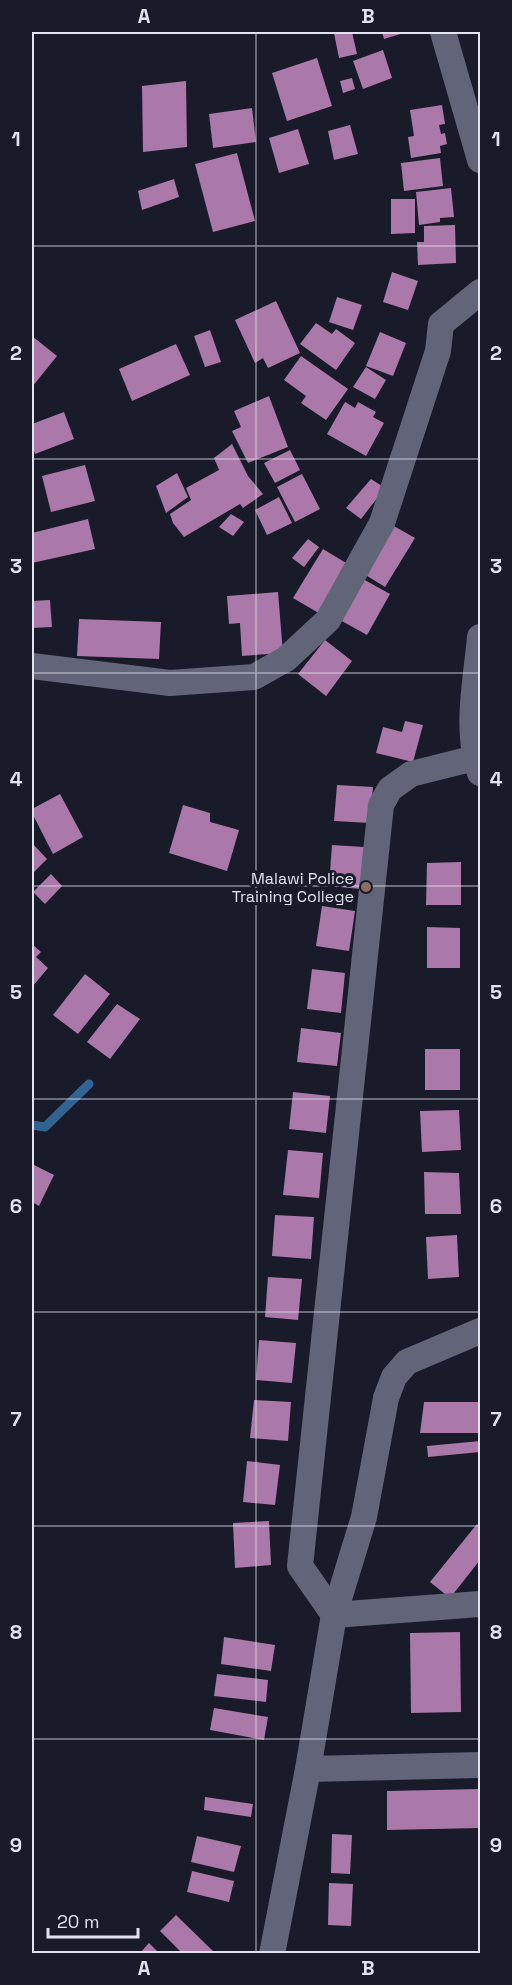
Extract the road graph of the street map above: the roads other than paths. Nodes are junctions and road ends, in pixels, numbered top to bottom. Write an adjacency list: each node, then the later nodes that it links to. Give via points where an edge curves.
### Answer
1 (442, 32): 2 (street)
2 (480, 160)
3 (480, 292): 5 (street, via 441,324 438,351 381,523 328,620 286,659 254,677 170,683)
4 (480, 637): 6 (street, via 472,713)
5 (32, 666)
6 (478, 766): 9 (street, via 411,774 390,789 381,805 300,1566)
7 (480, 1331): 9 (street, via 406,1362 394,1377 386,1398 364,1517)
8 (480, 1604): 9 (street)
9 (334, 1615): 11 (street)
10 (480, 1765): 11 (street)
11 (308, 1769): 12 (street)
12 (272, 1953)

